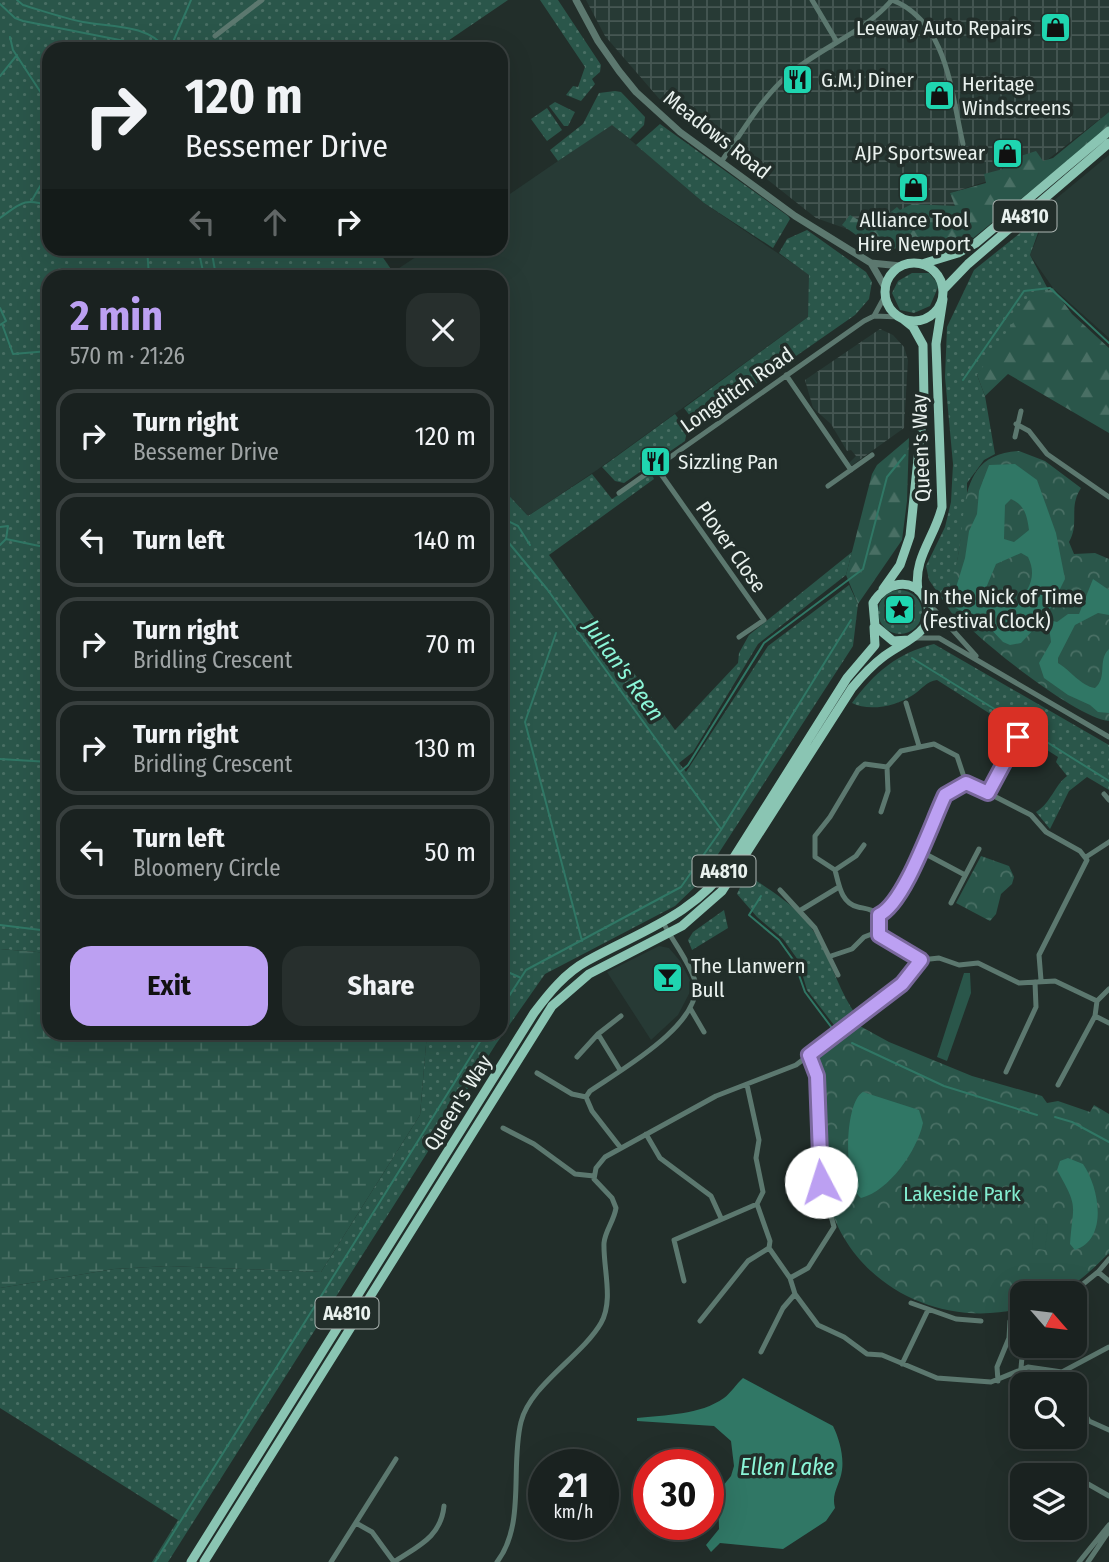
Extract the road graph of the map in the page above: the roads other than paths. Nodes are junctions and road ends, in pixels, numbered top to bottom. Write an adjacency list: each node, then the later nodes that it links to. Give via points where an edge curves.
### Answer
1 (262, 0): 5 (street)
2 (576, 0): 10 (street, Meadows Road, via 597,41 636,92)
3 (812, 0): 6 (street)
4 (892, 0): 6 (street); 9 (street, via 935,36)
5 (215, 36)
6 (837, 41): 10 (street, via 775,88)
7 (1109, 131): 12 (main road, A4810, via 976,243)
8 (1109, 143): 15 (main road, A4810, via 968,264)
9 (963, 144)
10 (721, 162): 11 (street, Meadows Road)
11 (871, 263): 13 (street, Meadows Road); 14 (street, Meadows Road)
12 (922, 264): 13 (main road); 15 (main road, via 937,274)
13 (901, 266): 14 (main road, via 888,280)
14 (886, 291): 16 (street, Longditch Road); 17 (main road, via 888,303)
15 (943, 295): 17 (main road, via 925,319); 29 (main road, Queen's Way, via 936,344 942,507 916,570)
16 (874, 316): 17 (street); 18 (street, Longditch Road)
17 (901, 318): 28 (main road, Queen's Way, via 913,327 923,345 924,401 910,536 900,565)
18 (786, 375): 23 (street, Longditch Road); 24 (street)
19 (1021, 411): 20 (street)
20 (1016, 424): 21 (street); 27 (street, via 1030,430 1047,454)
21 (1015, 437)
22 (872, 455): 24 (street)
23 (656, 467): 26 (street, Longditch Road); 32 (street, Plover Close, via 764,620)
24 (851, 470): 25 (street)
25 (828, 486)
26 (619, 492)
27 (1109, 497)
28 (882, 590): 29 (main road, via 904,584); 31 (main road, Queen's Way, via 873,603)
29 (919, 590): 30 (main road)
30 (926, 600): 33 (main road, via 927,624); 34 (street)
31 (872, 619): 33 (main road, via 885,638); 57 (main road, Queen's Way / A4810, via 875,645 847,678 720,878)
32 (739, 637)
33 (911, 639): 34 (street, via 939,638); 59 (main road, Queen's Way / A4810, via 875,663 852,688 722,891)
34 (981, 660): 37 (street)
35 (906, 703): 38 (street)
36 (1018, 737): 41 (street)
37 (1109, 737)
38 (919, 746): 39 (street, via 897,753); 40 (street, via 934,744 953,752)
39 (887, 767): 44 (street, via 888,791); 50 (street, via 861,766 815,836 815,857)
40 (966, 783): 41 (street); 48 (street, via 945,795)
41 (988, 793): 49 (street, via 1031,815 1046,832)
42 (1104, 794): 43 (street)
43 (1109, 800)
44 (881, 812)
45 (1109, 842): 49 (street)
46 (864, 845): 50 (street)
47 (979, 849): 51 (street)
48 (920, 851): 51 (street); 56 (street, via 891,907)
49 (1086, 857): 63 (street, via 1039,955)
50 (835, 870): 52 (street)
51 (965, 875): 54 (street)
52 (839, 887): 55 (street); 56 (street, via 851,904)
53 (780, 890): 55 (street)
54 (951, 903)
55 (801, 910): 60 (street)
56 (879, 915): 58 (street)
57 (664, 924): 59 (street); 116 (main road, Queen's Way / A4810, via 586,961 548,995)
58 (877, 932): 60 (street, via 852,949); 61 (street)
59 (668, 934): 66 (street, via 694,980 695,999); 117 (main road, Queen's Way / A4810, via 590,974 545,1015)
60 (831, 956): 62 (street)
61 (921, 960): 63 (street, via 978,963 1019,983); 72 (street, via 902,984)
62 (838, 975)
63 (1038, 981): 65 (street, via 1062,984); 75 (street, via 1036,1007)
64 (1109, 989): 65 (street)
65 (1097, 1001): 68 (street)
66 (690, 1008): 70 (street); 74 (street, via 669,1034)
67 (621, 1016): 71 (street)
68 (1095, 1016): 69 (street); 78 (street)
69 (1109, 1023)
70 (704, 1032)
71 (598, 1034): 73 (street); 74 (street)
72 (809, 1055): 77 (street, via 787,1070); 89 (street, via 817,1076 818,1167 834,1227 808,1268)
73 (576, 1057)
74 (620, 1070): 79 (street)
75 (1006, 1072)
76 (537, 1073): 79 (street)
77 (747, 1085): 81 (street, via 716,1096); 84 (street, via 759,1140 763,1192)
78 (1058, 1085)
79 (586, 1097): 82 (street)
80 (503, 1128): 83 (street, via 575,1174)
81 (646, 1134): 82 (street); 85 (street, via 660,1158 711,1196)
82 (620, 1147): 83 (street, via 605,1157)
83 (594, 1176): 120 (street, via 616,1206 604,1244 606,1311 595,1332 523,1415 511,1532)
84 (757, 1204): 85 (street); 86 (street)
85 (721, 1218): 90 (street, via 674,1240)
86 (769, 1248): 89 (street); 96 (street, via 748,1261)
87 (1109, 1259): 88 (street)
88 (1098, 1272): 91 (street); 92 (street)
89 (790, 1278): 93 (street)
90 (684, 1281)
91 (1087, 1281)
92 (1109, 1281)
93 (795, 1294): 100 (street); 102 (street, via 818,1325 867,1354)
94 (911, 1303): 95 (street)
95 (928, 1310): 97 (street); 102 (street)
96 (700, 1321)
97 (981, 1321)
98 (1010, 1321): 106 (street, via 1009,1338 997,1367)
99 (1108, 1351): 105 (street, via 1098,1351)
100 (761, 1352)
101 (1022, 1358): 103 (street)
102 (902, 1364): 106 (street, via 942,1379)
103 (1021, 1368): 104 (street); 106 (street)
104 (1054, 1372)
105 (1064, 1372)
106 (998, 1381)
107 (1087, 1416): 108 (street)
108 (1109, 1430)
109 (396, 1459): 113 (street)
110 (1087, 1484): 111 (street)
111 (1109, 1496)
112 (444, 1506): 119 (street, via 442,1522 433,1536)
113 (356, 1523): 118 (street); 119 (street, via 372,1532)
114 (1109, 1525): 121 (street)
115 (1109, 1531): 122 (street)
116 (191, 1562)
117 (204, 1562)
118 (331, 1562)
119 (394, 1562)
120 (496, 1562)
121 (1079, 1562)
122 (1088, 1562)

